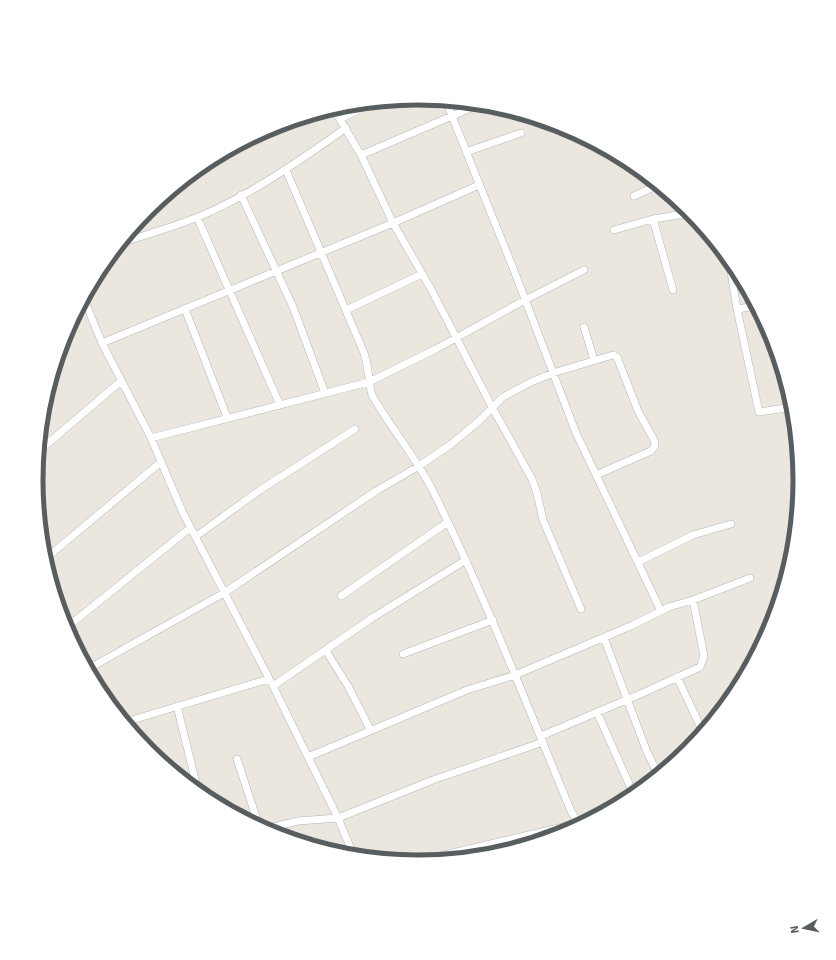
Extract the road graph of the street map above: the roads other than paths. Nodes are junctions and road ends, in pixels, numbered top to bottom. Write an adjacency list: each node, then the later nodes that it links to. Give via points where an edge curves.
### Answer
1 (448, 106): 5 (street)
2 (470, 108): 5 (street)
3 (357, 110): 6 (street)
4 (337, 114): 6 (street)
5 (452, 116): 9 (street); 10 (street)
6 (340, 119): 7 (street)
7 (346, 128): 10 (street); 11 (street)
8 (521, 133): 9 (street)
9 (466, 152): 12 (street)
10 (361, 155): 19 (street)
11 (286, 170): 14 (street); 22 (street)
12 (479, 185): 19 (street); 29 (street)
13 (653, 188): 15 (street)
14 (241, 195): 17 (street); 24 (street)
15 (634, 196)
16 (682, 214): 18 (street)
17 (197, 218): 21 (street); 28 (street)
18 (653, 219): 20 (street); 27 (street)
19 (393, 224): 22 (street); 25 (street)
20 (614, 230)
21 (130, 240)
22 (321, 253): 24 (street); 34 (street)
23 (584, 270): 29 (street)
24 (277, 271): 28 (street); 42 (street)
25 (422, 274): 34 (street); 36 (street)
26 (731, 274): 33 (street)
27 (673, 290)
28 (230, 291): 32 (street); 43 (street)
29 (525, 300): 36 (street); 39 (street)
30 (86, 305): 37 (street)
31 (750, 307): 33 (street)
32 (185, 309): 37 (street); 46 (street)
33 (737, 309): 45 (street, via 759,412)
34 (346, 310): 41 (street, via 367,363)
35 (584, 326): 38 (street)
36 (456, 336): 41 (street, via 436,349); 44 (street)
37 (102, 343): 40 (street)
38 (594, 360): 39 (street); 52 (street, via 616,356 638,411 655,444 651,451)
39 (553, 373): 44 (street, via 503,397); 52 (street, via 576,433)
40 (122, 381): 48 (street); 49 (street)
41 (369, 382): 42 (street); 51 (street, via 375,399)
42 (326, 393): 43 (street)
43 (280, 405): 46 (street)
44 (492, 408): 51 (street, via 450,445); 64 (street, via 532,479 542,520)
45 (786, 408)
46 (227, 417): 48 (street)
47 (355, 429): 56 (street, via 260,490)
48 (150, 438): 50 (street)
49 (45, 446)
50 (160, 462): 55 (street); 57 (street)
51 (419, 466): 53 (street); 61 (street, via 376,491)
52 (596, 475): 59 (street)
53 (448, 522): 58 (street); 62 (street)
54 (731, 524): 59 (street, via 693,534)
55 (190, 528): 56 (street); 67 (street)
56 (195, 537): 61 (street)
57 (50, 554)
58 (466, 560): 66 (street); 69 (street, via 372,618)
59 (638, 562): 65 (street)
60 (750, 578): 63 (street)
61 (224, 593): 71 (street); 74 (street)
62 (341, 596)
63 (693, 600): 65 (street); 73 (street, via 703,660 700,666)
64 (581, 609)
65 (661, 611): 68 (street)
66 (493, 620): 70 (street); 72 (street)
67 (72, 623)
68 (604, 638): 72 (street); 76 (street)
69 (326, 651): 75 (street); 81 (street, via 351,691)
70 (403, 654)
71 (93, 667)
72 (515, 675): 81 (street, via 467,690); 82 (street)
73 (678, 677): 76 (street); 80 (street)
74 (269, 679): 75 (street); 77 (street)
75 (273, 686): 83 (street)
76 (628, 698): 78 (street); 85 (street)
77 (177, 706): 79 (street); 86 (street)
78 (597, 712): 82 (street); 87 (street)
79 (130, 720)
80 (700, 726)
81 (371, 731): 83 (street)
82 (542, 739): 89 (street); 90 (street)
83 (308, 757): 89 (street)
84 (237, 759): 88 (street)
85 (656, 770)
86 (196, 782)
87 (631, 788)
88 (256, 818)
89 (338, 818): 91 (street, via 298,821); 93 (street)
90 (576, 820)
91 (275, 827)
92 (554, 829): 94 (street)
93 (351, 849)
94 (451, 853)

